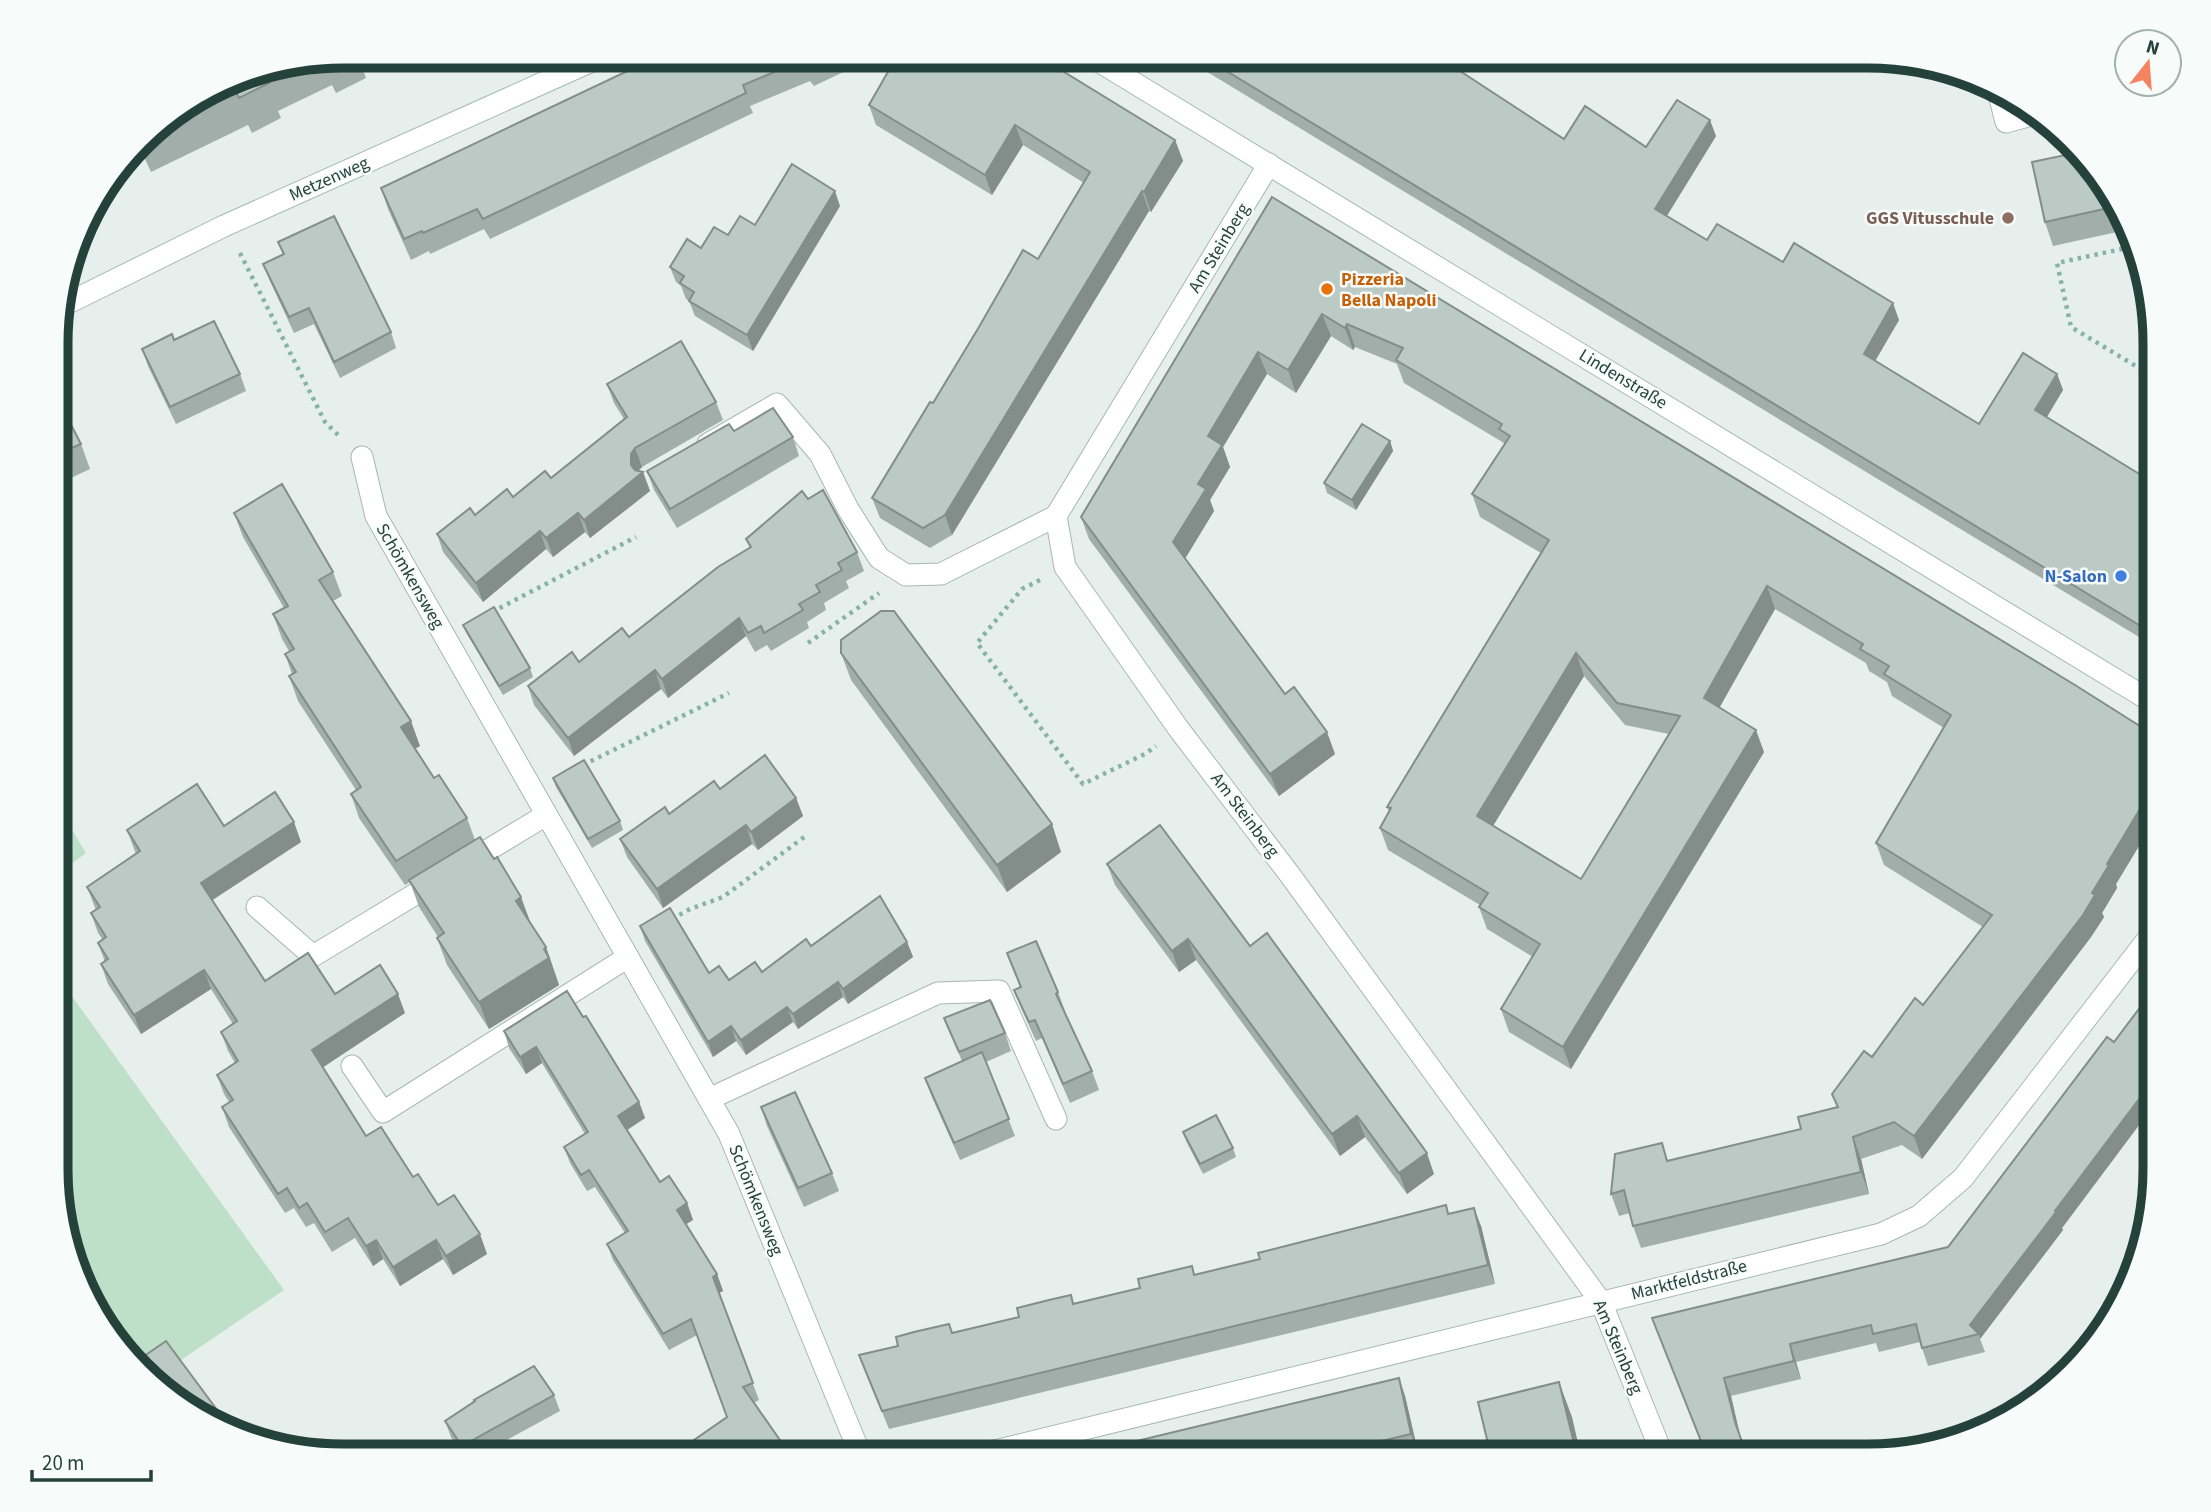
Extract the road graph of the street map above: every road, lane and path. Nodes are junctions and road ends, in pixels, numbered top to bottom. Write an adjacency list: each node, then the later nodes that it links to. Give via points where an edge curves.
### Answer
1 (576, 68): 6 (street, Metzenweg)
2 (1110, 68): 5 (street, Lindenstraße)
3 (2001, 103): 4 (street, via 2006,122)
4 (2023, 117)
5 (1269, 164): 12 (street, Am Steinberg); 19 (street, Lindenstraße)
6 (224, 226): 8 (street, Metzenweg); 11 (path, via 325,422)
7 (2126, 248): 9 (path, via 2057,263 2071,327)
8 (72, 301)
9 (2143, 370)
10 (695, 451): 15 (street, via 777,404 820,454 879,558)
11 (362, 457): 16 (street, Schömkensweg, via 376,516)
12 (1056, 516): 14 (street, Am Steinberg); 15 (street, via 941,574)
13 (636, 537): 16 (path)
14 (1065, 567): 20 (street, Am Steinberg); 20 (path, via 1022,589 977,643 1083,784 1145,754)
15 (906, 575): 17 (path)
16 (445, 637): 22 (street, Schömkensweg)
17 (808, 643)
18 (729, 693): 21 (path)
19 (2143, 696)
20 (1178, 728): 31 (street, Am Steinberg, via 1290,874)
21 (582, 766)
22 (546, 815): 24 (street, via 313,956); 27 (street, Schömkensweg)
23 (807, 835): 25 (path, via 723,898)
24 (257, 907)
25 (668, 922)
26 (2143, 945): 31 (street, Marktfeldstraße, via 1964,1178 1919,1216 1881,1234)
27 (628, 957): 28 (street, via 383,1112); 29 (street, Schömkensweg)
28 (352, 1066)
29 (709, 1098): 30 (street, via 938,993 999,991); 32 (street, Schömkensweg, via 729,1134)
30 (1056, 1119)
31 (1601, 1302): 33 (street, Marktfeldstraße); 34 (street, Am Steinberg)
32 (856, 1444)
33 (1023, 1444)
34 (1658, 1444)

